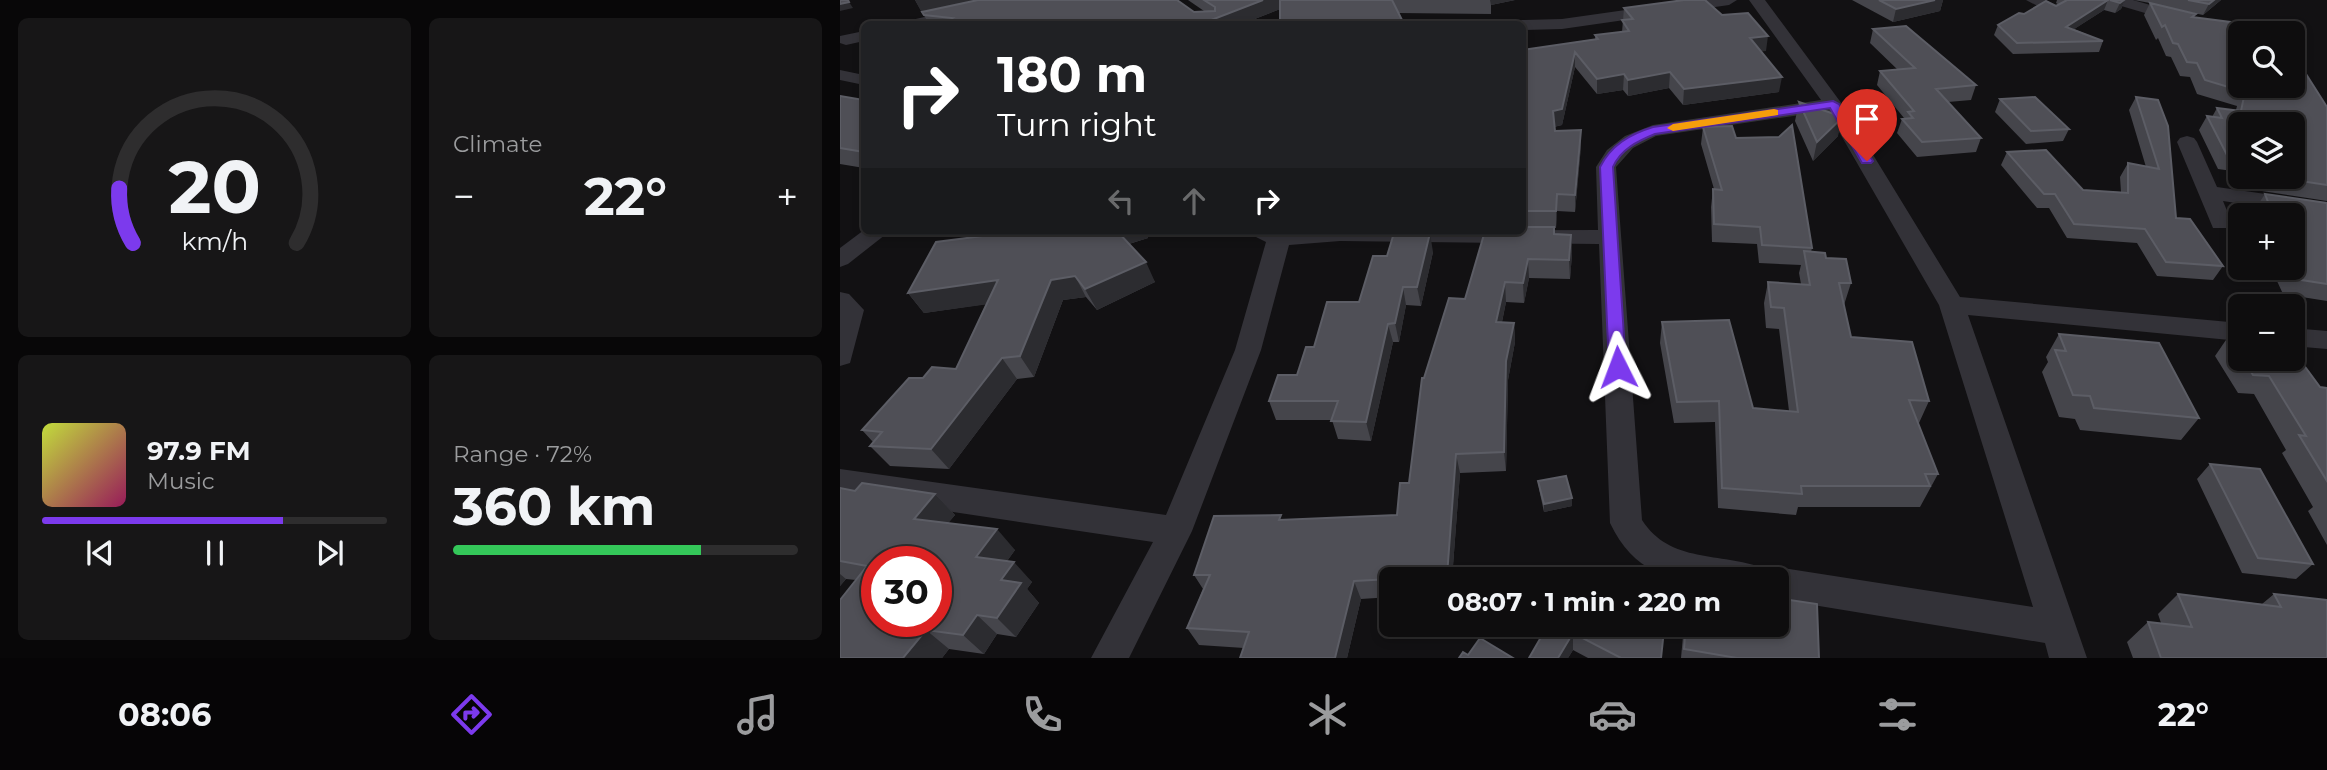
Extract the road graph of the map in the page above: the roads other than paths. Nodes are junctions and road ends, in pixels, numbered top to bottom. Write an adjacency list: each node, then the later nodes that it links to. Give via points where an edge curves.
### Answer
1 (1019, 0): 7 (street)
2 (1729, 0): 9 (street)
3 (1757, 0): 14 (street)
4 (2034, 0): 6 (street)
5 (2116, 0): 8 (street)
6 (2053, 9)
7 (926, 21)
8 (2198, 21)
9 (1526, 25)
10 (861, 37): 11 (street)
11 (846, 40)
12 (840, 75): 13 (street)
13 (861, 79)
14 (1833, 104): 22 (street, via 1653,131 1630,140 1606,167); 25 (street)
15 (2187, 142): 16 (street)
16 (2209, 192): 17 (street); 18 (street)
17 (2327, 210)
18 (2221, 223)
19 (873, 235): 23 (street)
20 (1273, 235): 31 (street, via 1248,350)
21 (1430, 235): 22 (street)
22 (1611, 237): 32 (street, via 1626,523 1633,538)
23 (840, 259)
24 (840, 300): 29 (street, via 851,310)
25 (1952, 305): 26 (street); 34 (street)
26 (2228, 331)
27 (2305, 338): 28 (street)
28 (2327, 340)
29 (840, 356)
30 (840, 482): 31 (street)
31 (1176, 531): 35 (street)
32 (1679, 567)
33 (1789, 586): 34 (street)
34 (2064, 643)
35 (1110, 658)

